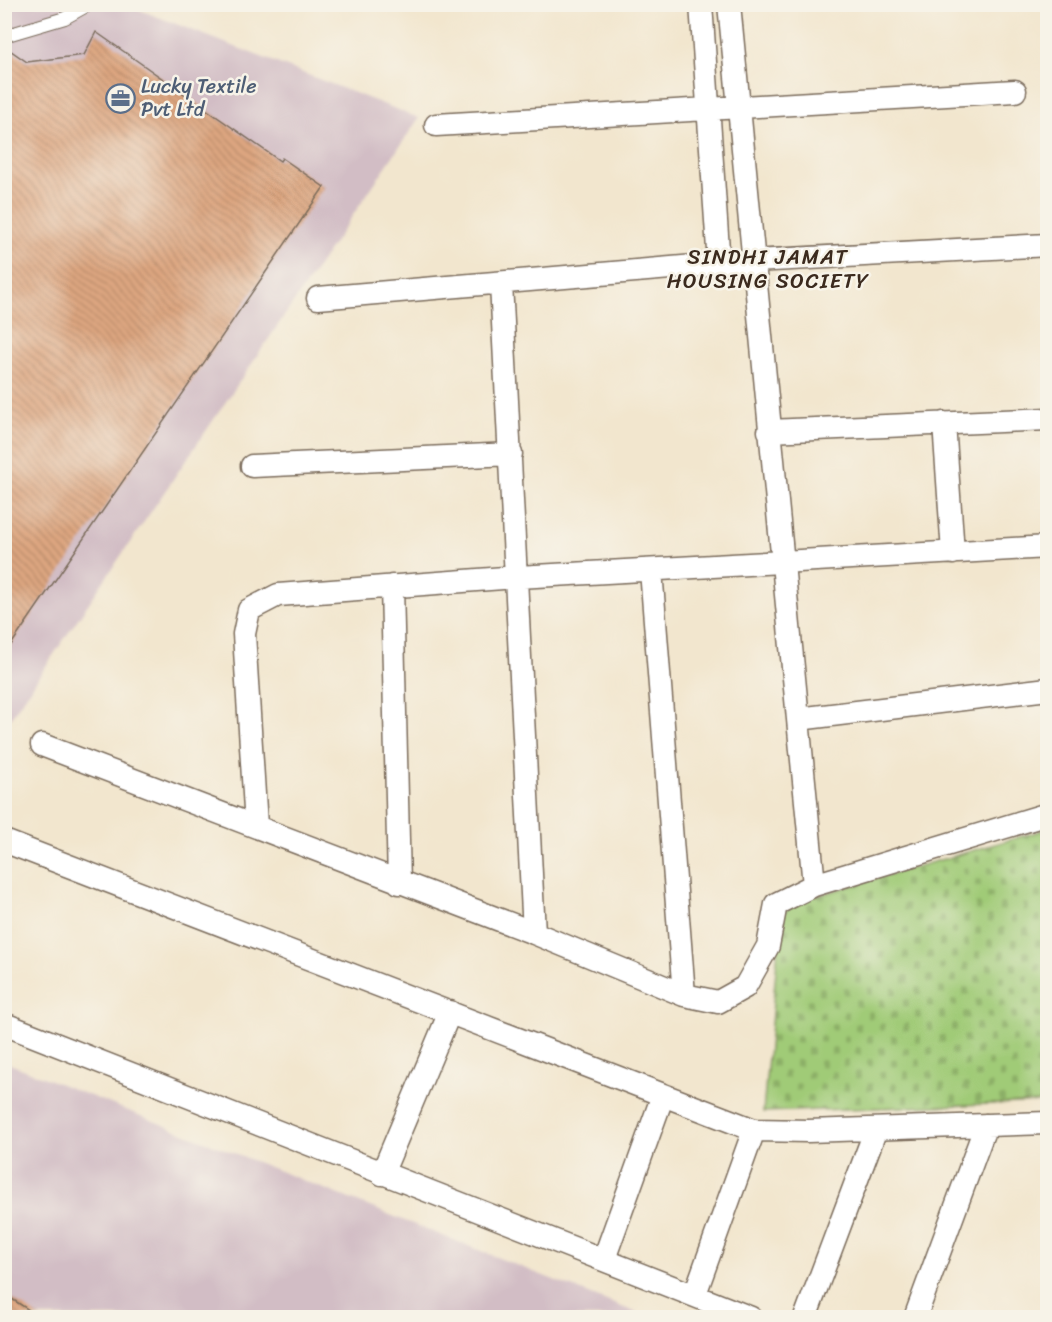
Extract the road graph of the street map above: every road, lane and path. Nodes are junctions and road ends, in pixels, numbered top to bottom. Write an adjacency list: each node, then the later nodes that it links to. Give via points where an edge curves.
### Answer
1 (90, 4): 4 (lane, via 65,18)
2 (701, 4): 7 (street)
3 (729, 4): 6 (street)
4 (4, 36)
5 (1015, 91): 6 (street)
6 (738, 106): 7 (street); 10 (street)
7 (707, 108): 8 (street); 11 (street)
8 (436, 125)
9 (1047, 245): 10 (street)
10 (753, 261): 11 (street); 16 (street)
11 (719, 264): 12 (street)
12 (501, 282): 13 (street); 17 (street)
13 (318, 298)
14 (1047, 419): 15 (street)
15 (944, 423): 16 (street); 20 (street)
16 (769, 431): 21 (street)
17 (511, 454): 18 (street); 23 (street)
18 (252, 466)
19 (1047, 547): 20 (street)
20 (952, 553): 21 (street)
21 (782, 562): 22 (street); 26 (street)
22 (651, 570): 23 (street); 34 (street)
23 (518, 577): 24 (street); 33 (street)
24 (392, 586): 29 (street, via 278,595 249,610 244,634); 31 (street)
25 (1047, 689): 26 (street)
26 (798, 719): 32 (street)
27 (42, 745): 29 (street)
28 (1047, 814): 32 (street)
29 (256, 826): 31 (street)
30 (4, 841): 35 (street)
31 (399, 882): 33 (street)
32 (814, 885): 34 (street, via 776,904 768,946 745,987 718,1002)
33 (534, 933): 34 (street)
34 (684, 995)
35 (450, 1012): 37 (street); 42 (street)
36 (4, 1024): 42 (street)
37 (663, 1095): 41 (street); 43 (street)
38 (1047, 1123): 39 (street)
39 (986, 1125): 40 (street); 47 (street)
40 (876, 1129): 41 (street); 46 (street)
41 (754, 1130): 44 (street)
42 (382, 1174): 43 (street)
43 (604, 1259): 44 (street)
44 (695, 1294): 45 (street)
45 (752, 1317)
46 (805, 1317)
47 (915, 1317)

